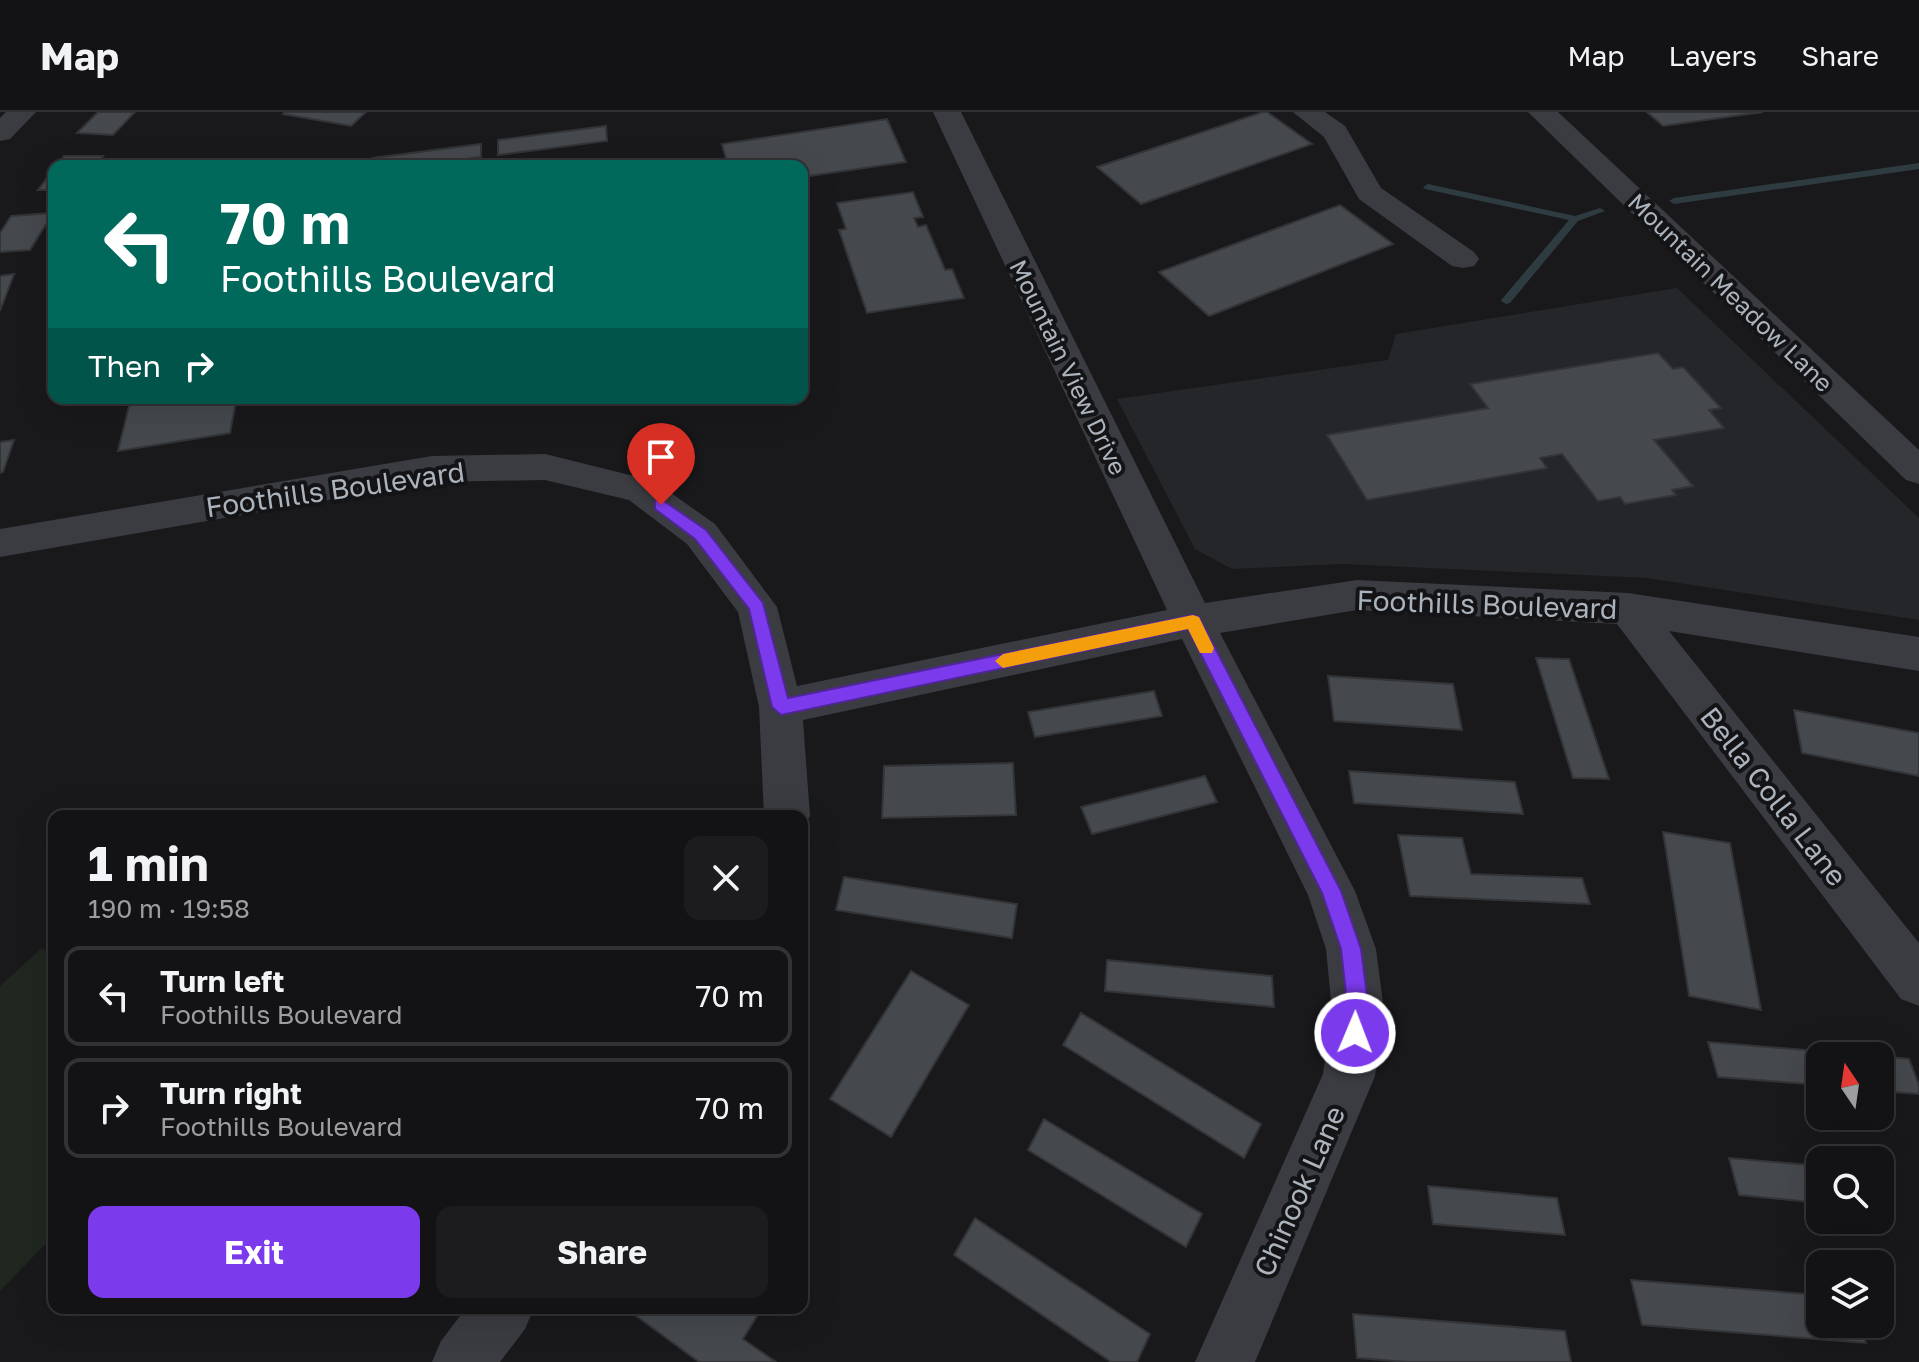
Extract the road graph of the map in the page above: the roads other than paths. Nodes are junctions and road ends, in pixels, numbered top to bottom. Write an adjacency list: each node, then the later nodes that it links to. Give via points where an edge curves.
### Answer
1 (22, 112): 5 (street)
2 (947, 112): 10 (street, Mountain View Drive)
3 (1307, 112): 6 (street, via 1335,132 1369,193)
4 (1542, 112): 7 (street, Mountain Meadow Lane)
5 (0, 133)
6 (1463, 259)
7 (1919, 471)
8 (0, 543): 12 (street, Foothills Boulevard, via 432,469 545,467 641,490 701,534 757,607)
9 (1628, 609): 10 (street, Foothills Boulevard, via 1357,595); 11 (street, Foothills Boulevard); 14 (street, Bella Colla Lane)
10 (1193, 621): 12 (street, Foothills Boulevard); 17 (street, Chinook Lane, via 1331,891 1351,949 1358,1011 1349,1076)
11 (1919, 654)
12 (781, 707): 13 (street)
13 (787, 810)
14 (1919, 982)
15 (499, 1314): 16 (street)
16 (462, 1362)
17 (1225, 1362)

